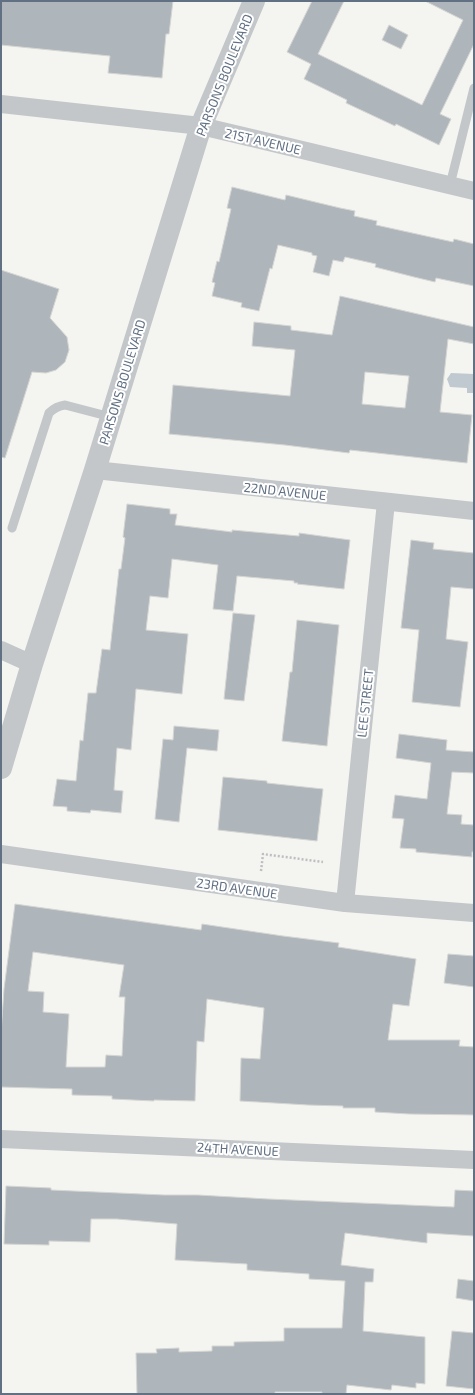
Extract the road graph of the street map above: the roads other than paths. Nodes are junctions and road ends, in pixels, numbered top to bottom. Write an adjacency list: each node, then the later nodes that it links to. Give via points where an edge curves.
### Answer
1 (254, 1): 4 (street, PARSONS BOULEVARD)
2 (474, 88): 5 (lane)
3 (1, 104): 4 (street, 21ST AVENUE)
4 (201, 126): 5 (street, 21ST AVENUE); 7 (street, PARSONS BOULEVARD)
5 (450, 185): 6 (street, 21ST AVENUE)
6 (474, 191)
7 (111, 417): 8 (street, PARSONS BOULEVARD); 11 (lane, via 65,405 49,413)
8 (95, 470): 9 (street, 22ND AVENUE); 13 (street, PARSONS BOULEVARD)
9 (386, 502): 10 (street, 22ND AVENUE); 16 (street, LEE STREET)
10 (474, 511)
11 (12, 528)
12 (1, 650): 13 (street)
13 (32, 664): 14 (street, PARSONS BOULEVARD)
14 (1, 768)
15 (1, 854): 16 (street, 23RD AVENUE)
16 (345, 903): 17 (street, 23RD AVENUE)
17 (474, 913)
18 (1, 1139): 19 (street, 24TH AVENUE)
19 (474, 1160)

